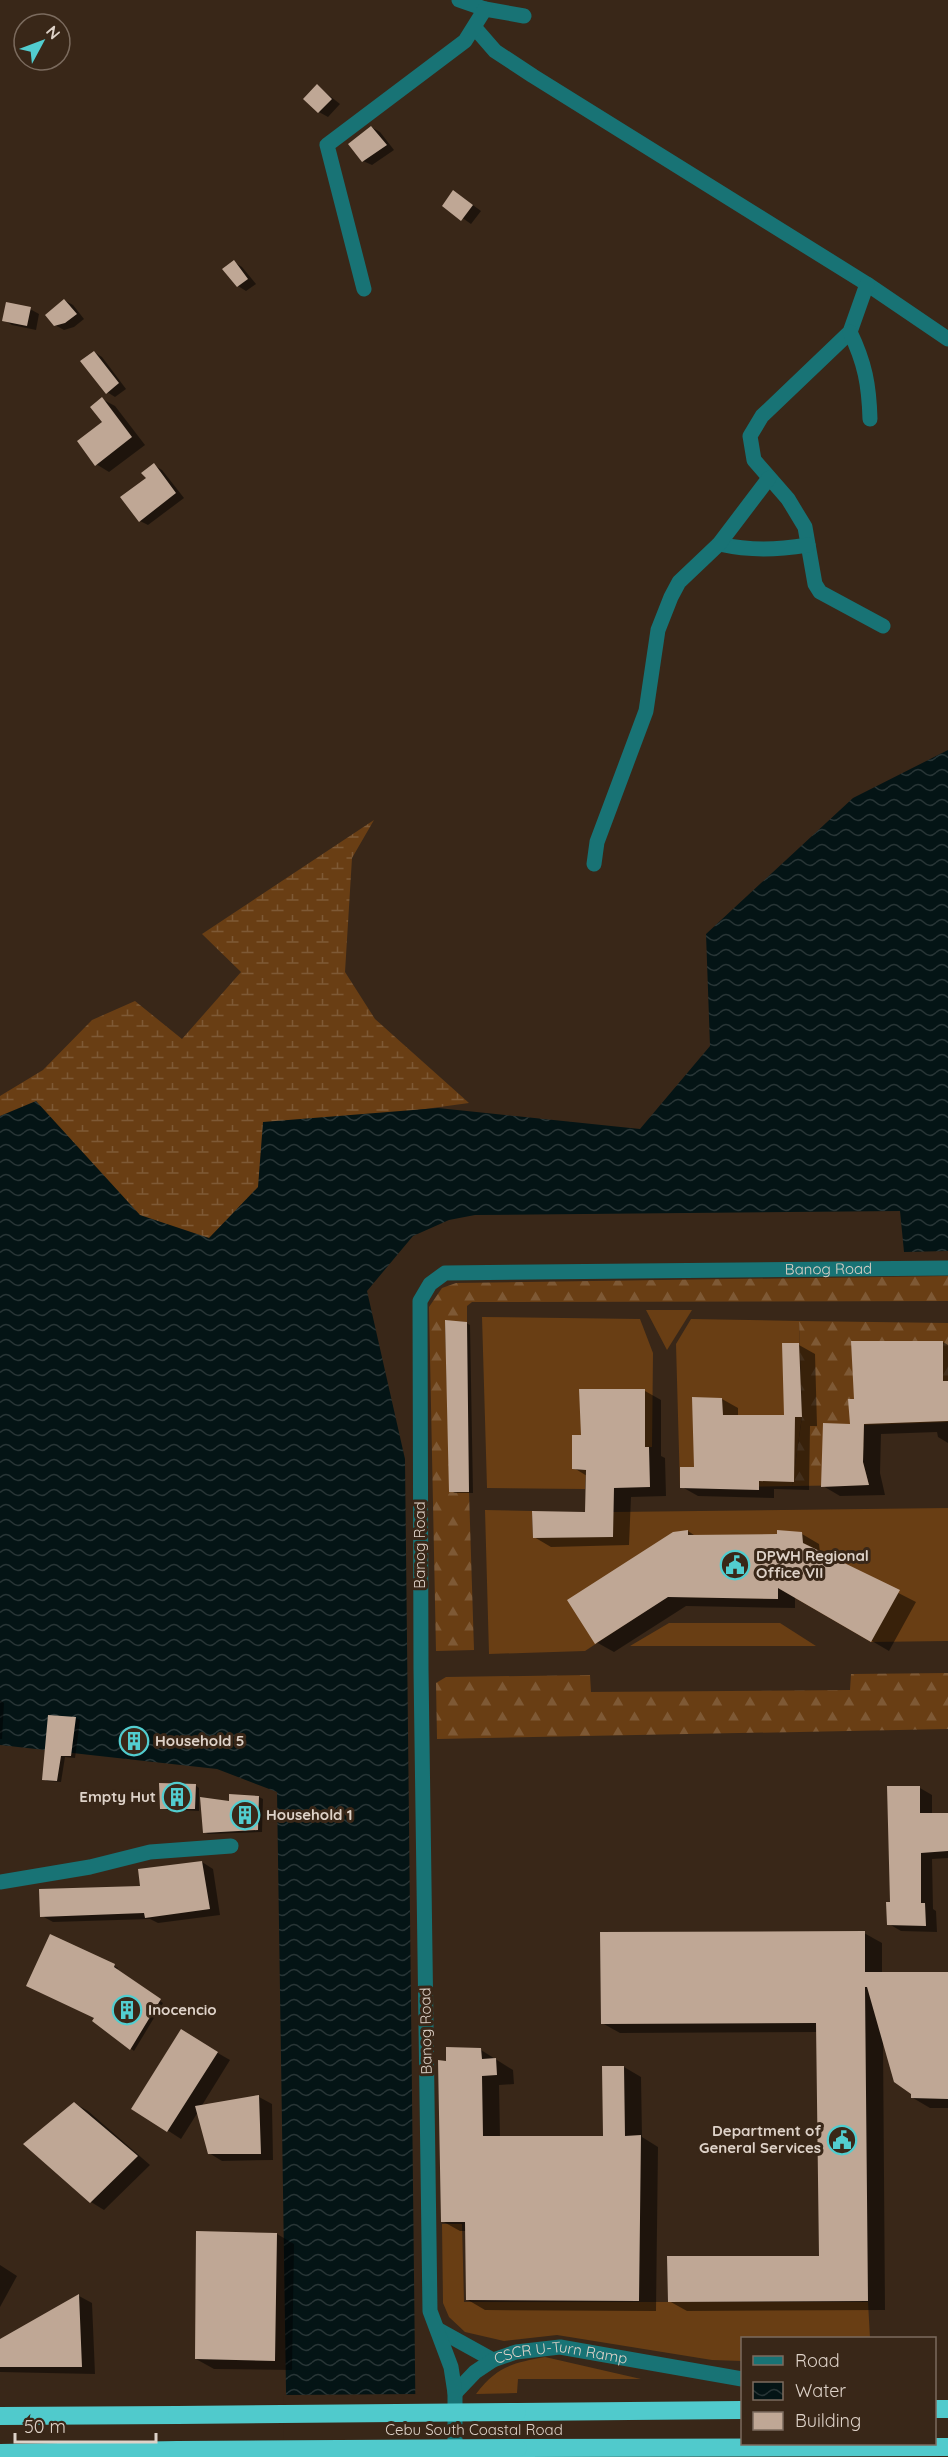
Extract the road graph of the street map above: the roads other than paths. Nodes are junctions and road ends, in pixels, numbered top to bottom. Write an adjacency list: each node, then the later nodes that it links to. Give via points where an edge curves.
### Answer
1 (459, 0): 2 (street)
2 (485, 9): 3 (street); 4 (street)
3 (524, 16)
4 (475, 27): 5 (street, via 495,51 532,76); 6 (street, via 465,41 327,145)
5 (867, 284): 7 (street); 8 (street)
6 (364, 289)
7 (850, 332): 9 (street, via 869,385); 10 (street, via 762,416 750,436 754,460)
8 (948, 339)
9 (870, 419)
10 (769, 478): 11 (street); 12 (street, via 788,499 805,528)
11 (719, 544): 12 (street, via 773,551); 14 (street, via 679,582 658,630 646,711 597,843)
12 (808, 545): 13 (street, via 820,592)
13 (883, 626)
14 (594, 864)
15 (948, 1268): 18 (street, Banog Road, via 446,1273 430,1284 420,1301 420,1670 430,2311)
16 (231, 1846): 17 (street, via 150,1852)
17 (0, 1882)
18 (437, 2330): 19 (street); 21 (street, Banog Road, via 451,2367)
19 (493, 2360): 20 (street, CSCR U-Turn Ramp, via 516,2352 560,2346); 21 (street, CSCR U-Turn Ramp)
20 (741, 2379)
21 (455, 2393): 26 (street)
22 (741, 2410): 23 (highway, Cebu South Coastal Road, bridge)
23 (0, 2416)
24 (947, 2447): 25 (highway, Cebu South Coastal Road, bridge); 27 (street)
25 (0, 2453)
26 (455, 2457)
27 (918, 2457)

